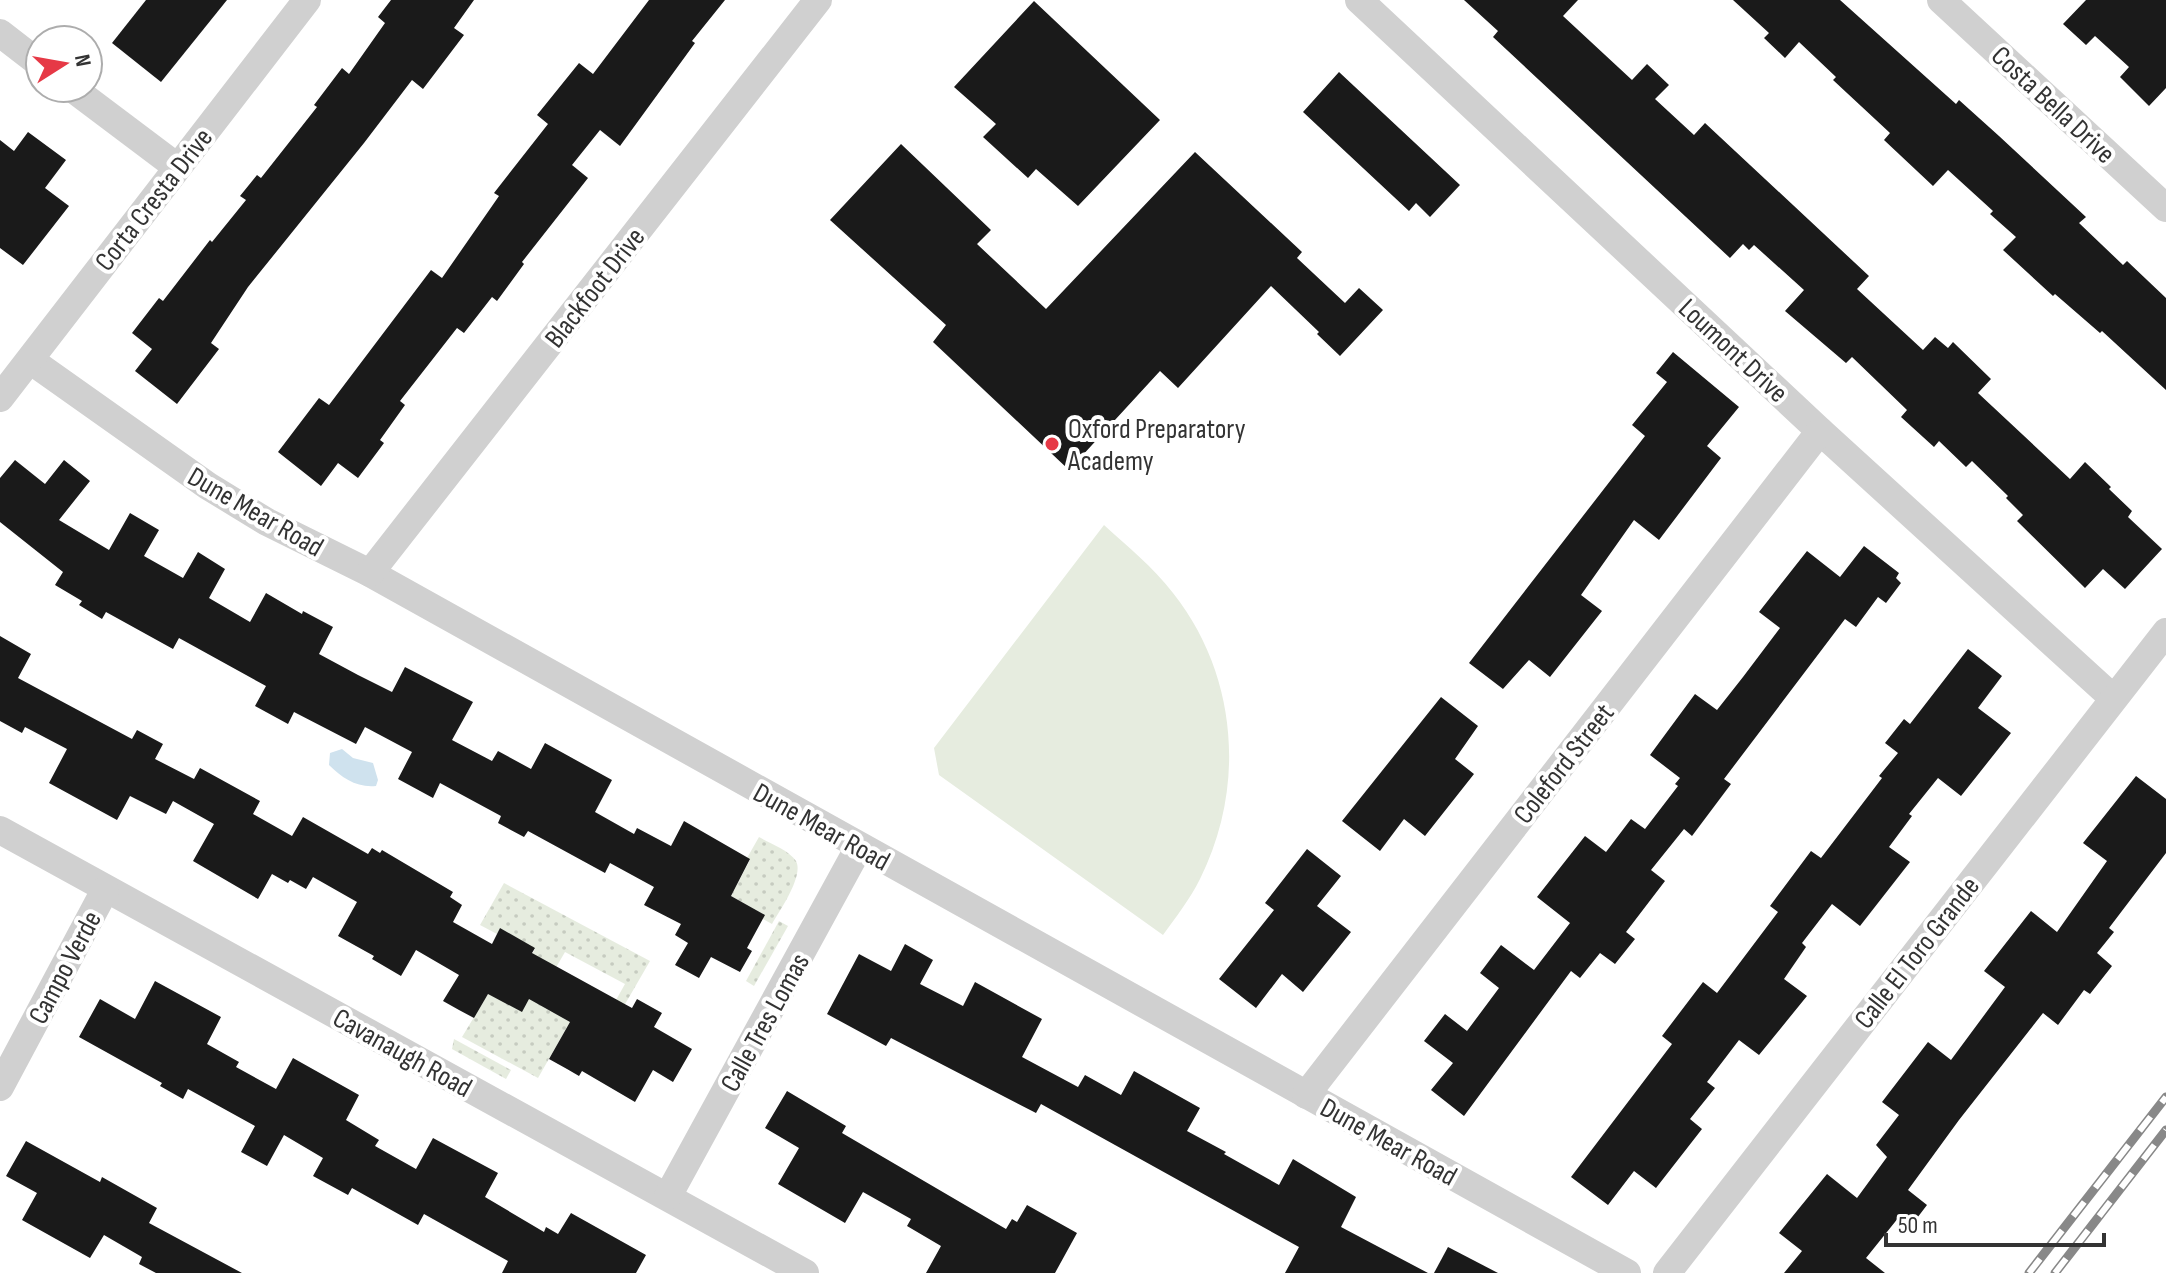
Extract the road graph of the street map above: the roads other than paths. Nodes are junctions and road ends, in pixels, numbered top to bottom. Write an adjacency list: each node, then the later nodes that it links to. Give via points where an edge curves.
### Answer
1 (307, 0): 8 (street, Corta Cresta Drive)
2 (818, 0): 13 (street, Blackfoot Drive)
3 (1359, 0): 12 (street, Loumont Drive)
4 (1941, 0): 9 (street, Costa Bella Drive)
5 (0, 33): 6 (street)
6 (24, 52)
7 (93, 104): 8 (street)
8 (177, 167): 10 (street, Corta Cresta Drive)
9 (2166, 208)
10 (30, 360): 11 (street, Corta Cresta Drive); 13 (street, Dune Mear Road, via 208,486)
11 (0, 398)
12 (1820, 431): 15 (street, Loumont Drive); 20 (street, Coleford Street)
13 (370, 573): 17 (street, Dune Mear Road)
14 (2166, 632): 15 (street, Calle El Toro Grande)
15 (2113, 698): 24 (street, Calle El Toro Grande)
16 (0, 830): 18 (street, Cavanaugh Road)
17 (859, 847): 20 (street, Dune Mear Road); 21 (street, Calle Tres Lomas)
18 (105, 890): 19 (street, Campo Verde); 21 (street, Cavanaugh Road)
19 (0, 1087)
20 (1306, 1095): 23 (street, Dune Mear Road)
21 (668, 1196): 22 (street, Cavanaugh Road)
22 (805, 1273)
23 (1627, 1273)
24 (1667, 1273)

